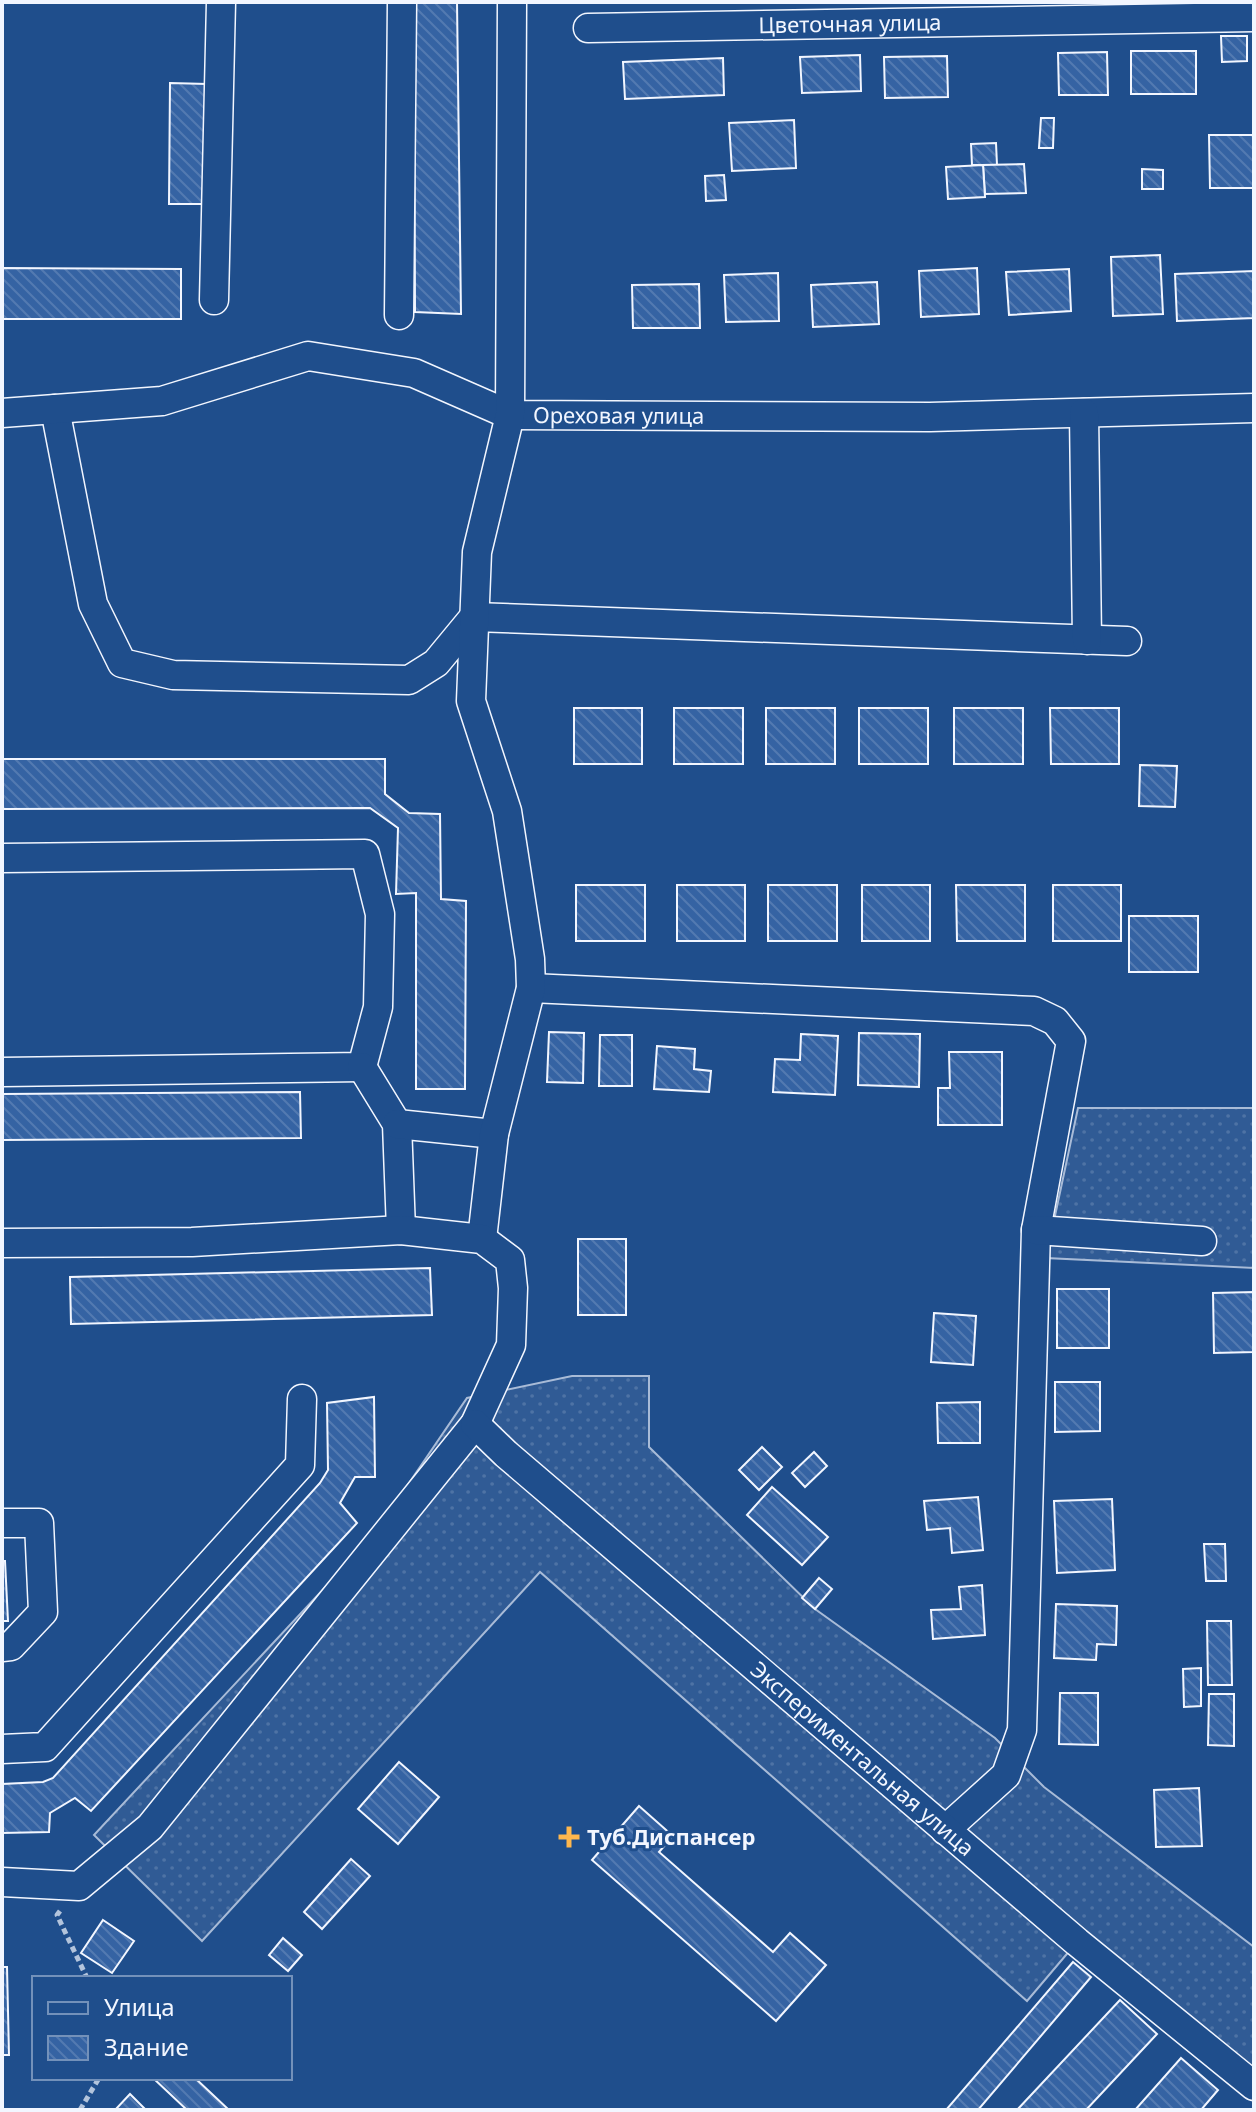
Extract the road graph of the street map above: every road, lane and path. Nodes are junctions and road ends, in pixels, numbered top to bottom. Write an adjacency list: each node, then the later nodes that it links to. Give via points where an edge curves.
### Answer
1 (221, 2): 6 (street)
2 (402, 2): 7 (street)
3 (512, 2): 12 (street)
4 (1254, 17): 5 (street, Цветочная улица)
5 (588, 28)
6 (214, 300)
7 (399, 315)
8 (1254, 408): 11 (street, Ореховая улица)
9 (55, 409): 10 (street, Ореховая улица); 12 (street, Ореховая улица, via 162,401 308,356 414,373); 13 (street, via 93,604 122,663 173,675 409,680 436,663)
10 (2, 413)
11 (1084, 413): 12 (street, Ореховая улица); 14 (street)
12 (510, 415): 13 (street, via 477,552)
13 (474, 617): 14 (street); 17 (street, via 471,701 507,811)
14 (1087, 640): 15 (street)
15 (1127, 641)
16 (2, 858): 18 (street, via 365,854 380,914 378,1007)
17 (531, 988): 21 (street); 23 (street, via 1034,1011 1055,1021 1071,1041)
18 (362, 1067): 19 (street); 20 (street)
19 (2, 1072)
20 (397, 1124): 21 (street); 22 (street)
21 (494, 1134): 24 (street)
22 (401, 1230): 24 (street); 26 (street, via 192,1242)
23 (1036, 1230): 25 (street); 32 (street, via 1022,1730 1006,1775)
24 (482, 1239): 28 (street, via 510,1260 511,1345)
25 (1202, 1241)
26 (2, 1243)
27 (302, 1399): 31 (street, via 300,1465 45,1747)
28 (475, 1424): 32 (street, Экспериментальная улица); 34 (street, via 150,1827)
29 (2, 1523): 30 (street, via 39,1523 43,1612 11,1646)
30 (2, 1647)
31 (2, 1749)
32 (945, 1830): 37 (street, Экспериментальная улица)
33 (2, 1882): 34 (street)
34 (79, 1886): 35 (path, via 57,1915)
35 (86, 1976)
36 (98, 2080): 38 (path)
37 (1254, 2086)
38 (80, 2110)

